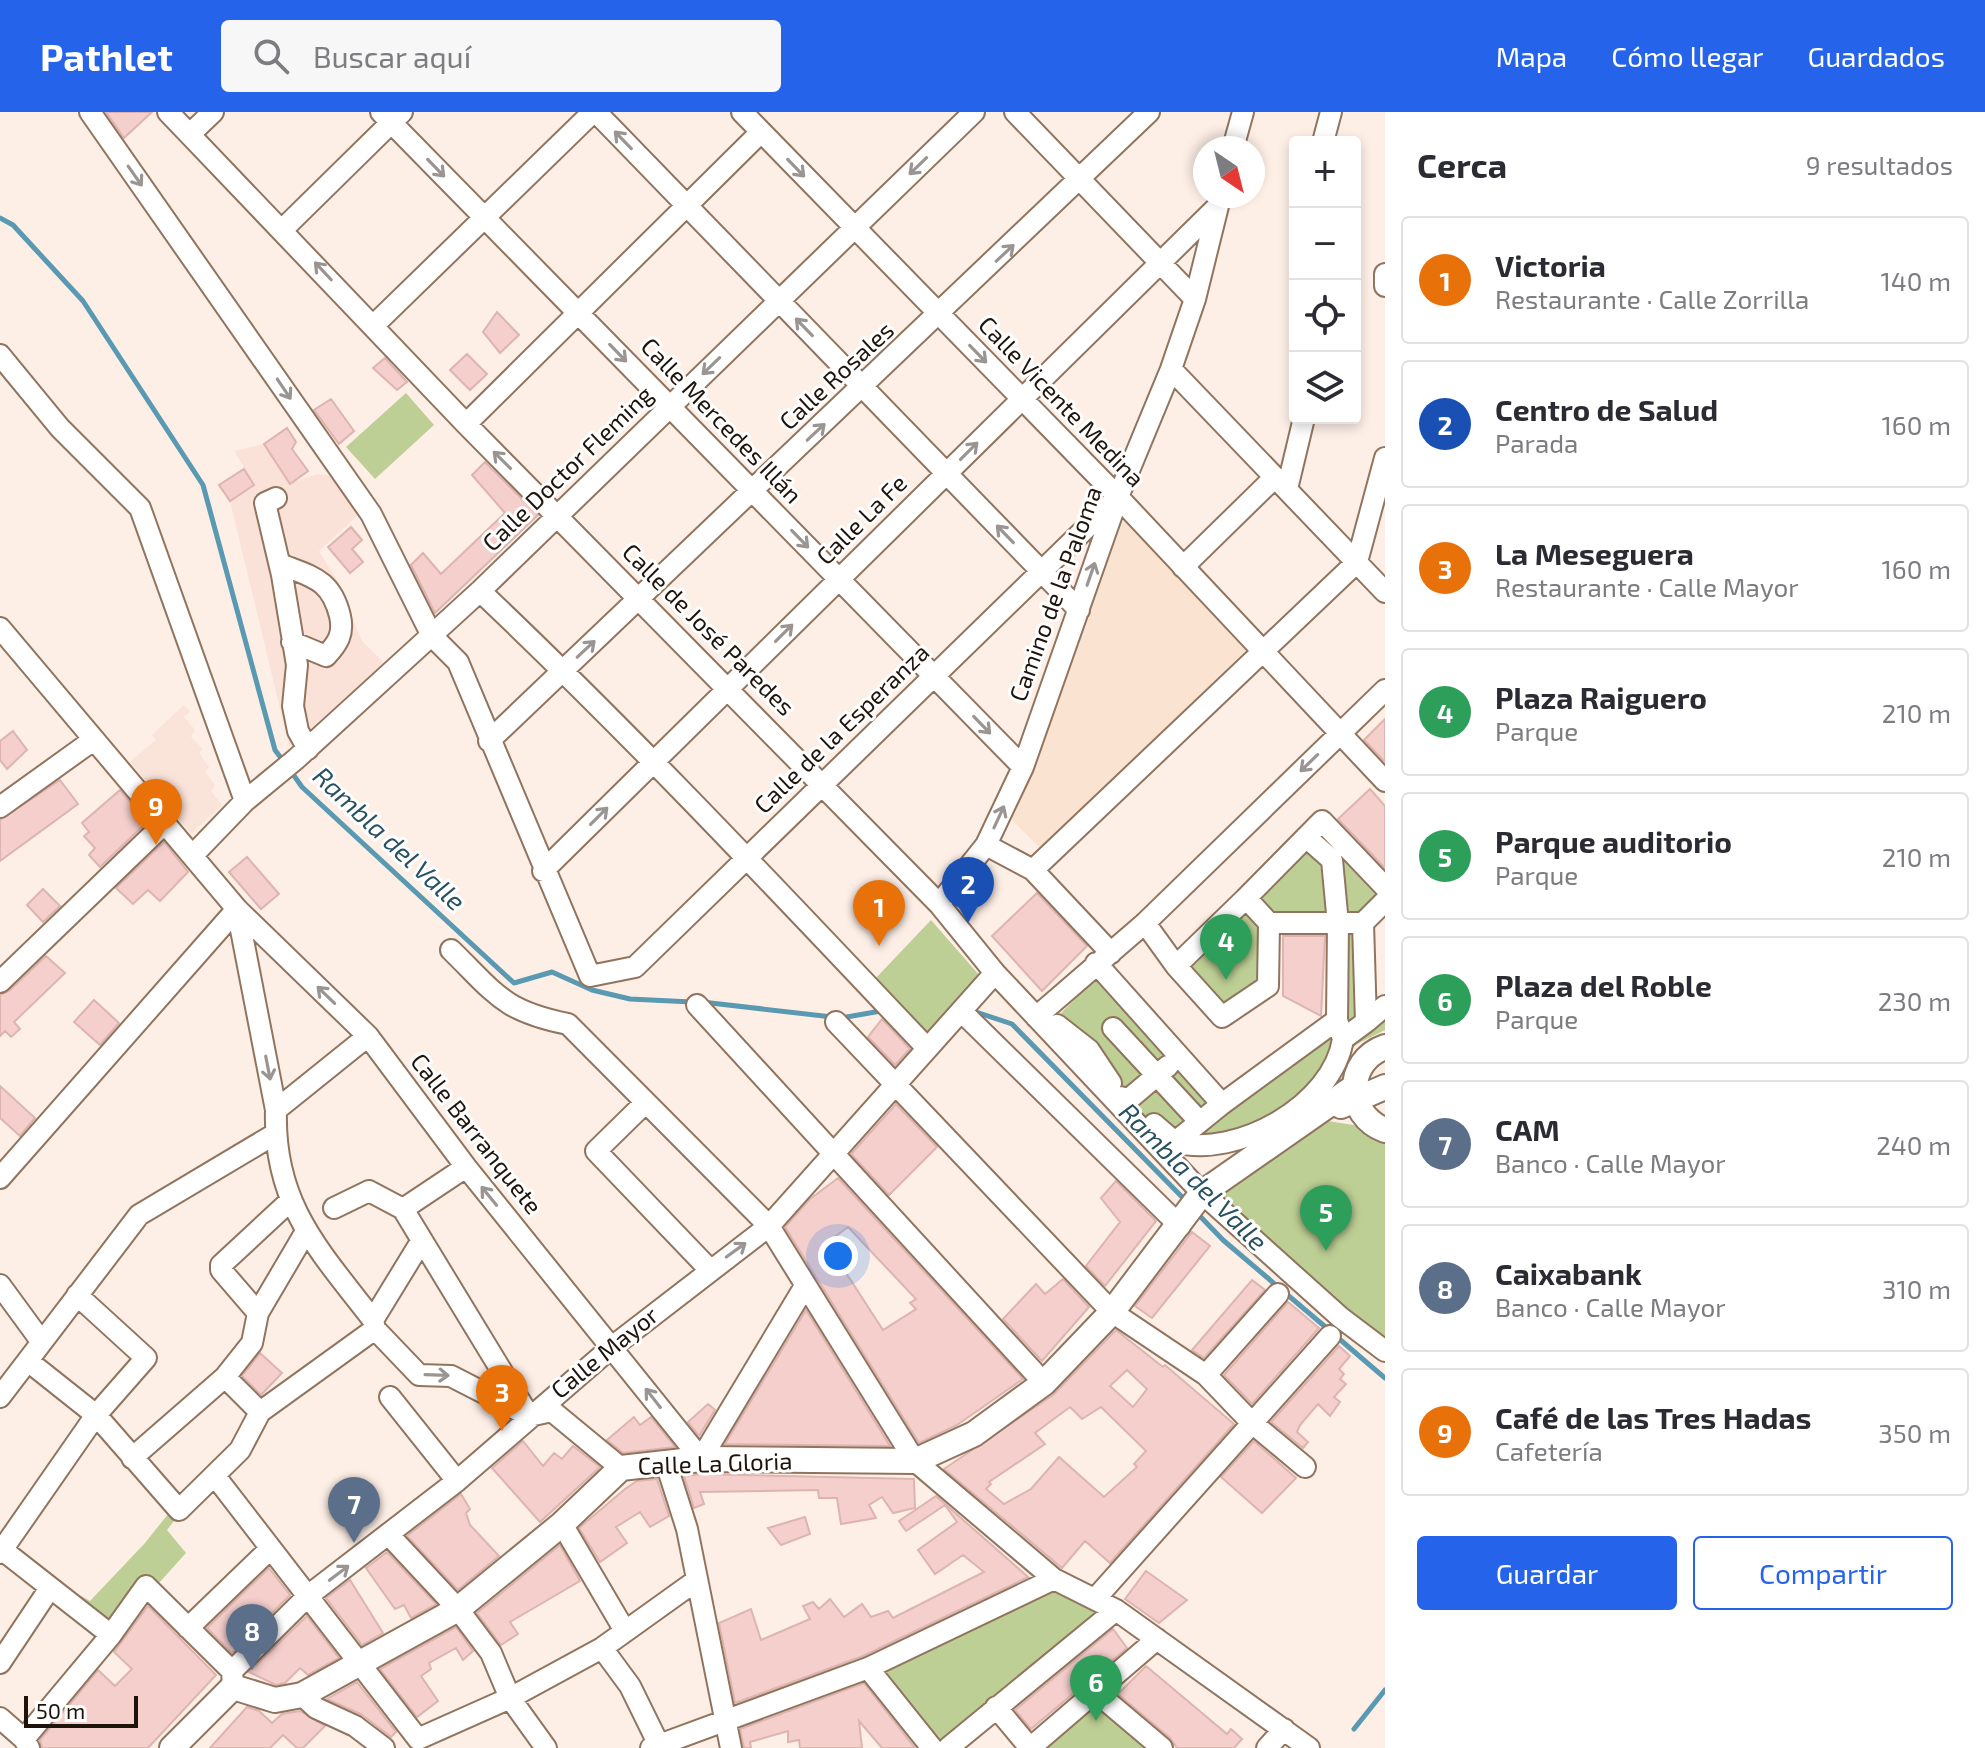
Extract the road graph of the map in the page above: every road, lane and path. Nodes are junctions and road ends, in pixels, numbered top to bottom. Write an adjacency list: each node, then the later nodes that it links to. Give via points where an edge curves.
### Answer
1 (90, 112): 55 (street, one-way to 55, via 371,514)
2 (168, 112): 13 (street, Calle de José Paredes)
3 (213, 112): 13 (street)
4 (594, 112): 17 (street, one-way to 4); 20 (street)
5 (742, 112): 12 (street, Calle Vicente Medina)
6 (974, 112): 21 (street, Calle Doctor Fleming, one-way to 21)
7 (1015, 112): 16 (street)
8 (1149, 112): 16 (street, Calle Rosales)
9 (1243, 112): 14 (street)
10 (1331, 112): 15 (street)
11 (391, 115): 20 (street, Calle Mercedes Illán, one-way to 20); 22 (street)
12 (761, 132): 17 (street); 21 (street, Calle Vicente Medina, one-way to 21)
13 (190, 134): 22 (street, Calle de José Paredes)
14 (1236, 136)
15 (1325, 136)
16 (1081, 181): 23 (street); 29 (street, Calle Rosales, one-way to 16)
17 (687, 206): 27 (street); 28 (street)
18 (1212, 208): 23 (street, Calle La Fe)
19 (1217, 208): 26 (street, Camino de la Paloma)
20 (484, 217): 28 (street, Calle Mercedes Illán); 30 (street)
21 (855, 227): 27 (street, Calle Doctor Fleming); 29 (street, Calle Vicente Medina)
22 (283, 229): 30 (street, Calle de José Paredes, one-way to 22)
23 (1160, 263): 26 (street); 34 (street, Calle La Fe)
24 (1385, 274): 25 (street)
25 (1385, 286)
26 (1195, 299): 32 (street, Camino de la Paloma)
27 (779, 301): 33 (street, one-way to 27); 35 (street, Calle Doctor Fleming, one-way to 35)
28 (578, 313): 35 (street, Calle Mercedes Illán, one-way to 35); 36 (street)
29 (940, 314): 33 (street, Calle Rosales); 34 (street, Calle Vicente Medina, one-way to 34)
30 (373, 326): 36 (street, Calle de José Paredes)
31 (0, 355): 70 (street, via 60,428 140,508)
32 (1171, 369): 40 (street); 42 (street, Camino de la Paloma)
33 (863, 387): 39 (street); 41 (street, Calle Rosales, one-way to 33)
34 (1022, 399): 39 (street, Calle La Fe, one-way to 34); 42 (street, Calle Vicente Medina)
35 (670, 406): 41 (street, Calle Mercedes Illán); 44 (street, Calle Doctor Fleming)
36 (466, 424): 44 (street, Calle de José Paredes, one-way to 36)
37 (1302, 424): 40 (street)
38 (1385, 458): 45 (street)
39 (946, 473): 48 (street, one-way to 39); 49 (street, Calle La Fe)
40 (1281, 483): 45 (street); 47 (street)
41 (753, 491): 49 (street, Calle Mercedes Illán, one-way to 49); 52 (street, Calle Rosales)
42 (1118, 497): 47 (street, Calle Vicente Medina); 48 (street, Calle de la Esperanza); 53 (street, Camino de la Paloma, one-way to 42)
43 (276, 498): 46 (street, via 265,503)
44 (557, 515): 50 (street, Calle Doctor Fleming); 52 (street, Calle de José Paredes)
45 (1357, 562): 51 (street); 57 (street)
46 (280, 564): 56 (street); 56 (street, via 319,580 333,592 341,621 340,641 326,656)
47 (1183, 567): 57 (street, Calle Vicente Medina)
48 (1040, 570): 53 (street); 59 (street, Calle de la Esperanza)
49 (839, 579): 59 (street, Calle Mercedes Illán); 60 (street, Calle La Fe, one-way to 49)
50 (480, 591): 55 (street, Calle Doctor Fleming); 58 (street)
51 (1385, 592)
52 (639, 598): 58 (street, Calle Rosales, one-way to 52); 60 (street, Calle de José Paredes)
53 (1079, 610): 67 (street, Camino de la Paloma)
54 (0, 628): 63 (street, Calle Barranquete)
55 (432, 636): 64 (street, via 458,662); 65 (street, Calle Doctor Fleming)
56 (292, 642): 65 (street, via 297,665 293,706)
57 (1261, 650): 62 (street, Calle Vicente Medina); 77 (street)
58 (563, 670): 64 (street, Calle Rosales); 66 (street)
59 (934, 676): 67 (street, Calle Mercedes Illán, one-way to 67); 69 (street, Calle de la Esperanza)
60 (729, 688): 66 (street, Calle La Fe); 69 (street, Calle de José Paredes)
61 (1385, 690): 62 (street)
62 (1339, 733): 68 (street, Calle Vicente Medina); 84 (street, one-way to 84)
63 (92, 741): 71 (street); 72 (street, Calle Barranquete)
64 (489, 741): 78 (street)
65 (302, 754): 70 (street, Calle Doctor Fleming)
66 (653, 763): 76 (street); 78 (street, Calle La Fe, one-way to 66)
67 (1023, 767): 74 (street, Camino de la Paloma, one-way to 67)
68 (1385, 781)
69 (824, 785): 76 (street, Calle de la Esperanza); 82 (street, Calle de José Paredes)
70 (245, 801): 75 (street, Calle Doctor Fleming)
71 (0, 807)
72 (163, 825): 75 (street, Calle Barranquete); 92 (street)
73 (1306, 837): 79 (street, via 1322,821); 80 (street); 87 (street, via 1332,860)
74 (986, 845): 77 (street); 82 (street, Camino de la Paloma)
75 (193, 855): 83 (street, Calle Barranquete)
76 (747, 857): 78 (street, Calle de la Esperanza, via 635,967 590,976); 103 (street)
77 (1033, 870): 89 (street)
78 (543, 871)
79 (1385, 887)
80 (1246, 898): 85 (street); 90 (street)
81 (1385, 901): 86 (street)
82 (939, 904): 91 (street, Calle de José Paredes)
83 (237, 909): 102 (street, Calle Barranquete, one-way to 83); 114 (street, one-way to 114); 123 (street)
84 (1145, 923): 89 (street); 90 (street)
85 (1269, 923): 87 (street); 90 (street, via 1268,986 1222,1017)
86 (1363, 923): 87 (street); 99 (street)
87 (1338, 924): 101 (street)
88 (451, 950): 112 (street, via 504,1004 535,1018 568,1024)
89 (1104, 958): 94 (street); 97 (street)
90 (1176, 966)
91 (995, 973): 96 (street, Calle Mayor); 97 (street, Calle de José Paredes)
92 (0, 982)
93 (697, 1005): 121 (street)
94 (1137, 1006): 100 (street); 106 (street)
95 (1385, 1006): 99 (street)
96 (961, 1011): 103 (street, Calle Mayor); 129 (street)
97 (1039, 1015): 105 (street); 119 (street, Calle de José Paredes)
98 (836, 1022): 108 (street)
99 (1366, 1022): 101 (street)
100 (1113, 1028): 105 (street); 107 (street)
101 (1340, 1030): 113 (street); 119 (street, via 1331,1071 1317,1091 1282,1118 1216,1145)
102 (368, 1036): 114 (street); 122 (street, Calle Barranquete)
103 (926, 1047): 108 (street, Calle Mayor)
104 (1385, 1047): 110 (main road, via 1365,1059)
105 (1089, 1050): 111 (street)
106 (1180, 1055): 107 (street); 113 (street)
107 (1159, 1074): 111 (street, via 1129,1099); 116 (street)
108 (895, 1083): 121 (street, Calle Mayor); 137 (street)
109 (1385, 1087): 110 (main road)
110 (1354, 1094): 115 (main road, Calle La Gloria); 117 (main road, via 1364,1116)
111 (1120, 1097): 119 (street)
112 (645, 1103): 128 (street); 132 (street, via 596,1151)
113 (1222, 1104): 116 (street)
114 (276, 1110): 118 (street)
115 (1309, 1118): 117 (main road); 120 (main road, Calle La Gloria)
116 (1200, 1122): 119 (street)
117 (1380, 1128)
118 (275, 1134): 125 (street); 136 (street, via 139,1215)
119 (1169, 1144): 120 (street, via 1193,1157); 124 (street, Calle de José Paredes)
120 (1254, 1153): 124 (main road, Calle La Gloria)
121 (832, 1155): 128 (street, Calle Mayor); 147 (street)
122 (466, 1167): 127 (street); 142 (street, Calle Barranquete, one-way to 122)
123 (0, 1178)
124 (1202, 1193): 129 (main road, Calle La Gloria); 143 (street, Calle de José Paredes)
125 (290, 1201): 130 (street); 138 (street, via 221,1265)
126 (334, 1208): 127 (street, via 369,1191)
127 (403, 1209): 131 (street)
128 (769, 1226): 132 (street, Calle Mayor, one-way to 128); 134 (street)
129 (1180, 1226): 137 (main road, Calle La Gloria)
130 (305, 1233): 138 (street); 139 (street)
131 (422, 1240): 139 (street); 152 (street)
132 (710, 1270): 142 (street, Calle Mayor)
133 (0, 1285): 141 (street)
134 (805, 1286): 155 (street); 156 (street)
135 (1278, 1294): 145 (street)
136 (77, 1295): 141 (street); 151 (street, via 146,1358)
137 (1112, 1312): 145 (street); 147 (main road, Calle La Gloria)
138 (258, 1313): 146 (street, via 252,1343)
139 (374, 1324): 150 (street); 152 (street, one-way to 152, via 419,1375 451,1376)
140 (1330, 1336): 153 (street)
141 (41, 1341): 144 (street)
142 (612, 1347): 152 (street, Calle Mayor); 155 (street, Calle Barranquete, one-way to 142)
143 (1385, 1351)
144 (28, 1361): 148 (street); 151 (street)
145 (1206, 1375): 153 (street)
146 (225, 1377): 150 (street); 154 (street)
147 (1044, 1383): 156 (main road, Calle La Gloria, via 974,1434)
148 (0, 1397)
149 (390, 1397): 161 (street)
150 (260, 1412): 160 (street, via 240,1450)
151 (96, 1415): 154 (street); 165 (street)
152 (529, 1416): 159 (street, via 552,1411); 161 (street, Calle Mayor)
153 (1251, 1422): 158 (street); 170 (street)
154 (132, 1458): 160 (street, via 179,1510)
155 (701, 1459): 156 (main road, Calle La Gloria); 157 (main road, Calle La Gloria)
156 (915, 1461): 166 (street)
157 (666, 1463): 159 (main road, Calle La Gloria); 167 (street)
158 (1305, 1467)
159 (621, 1468): 162 (main road, Calle La Gloria)
160 (215, 1476): 164 (street)
161 (457, 1481): 163 (street, Calle Mayor)
162 (562, 1524): 171 (main road, Calle La Gloria); 174 (street)
163 (388, 1534): 169 (street, Calle Mayor, one-way to 163); 171 (street)
164 (270, 1549): 169 (street); 173 (street)
165 (1, 1550): 168 (street)
166 (1054, 1579): 170 (street); 180 (street)
167 (697, 1580): 174 (street); 187 (street)
168 (50, 1588): 175 (street); 178 (street)
169 (309, 1595): 179 (street); 181 (street, Calle Mayor)
170 (1095, 1599): 172 (street)
171 (458, 1609): 179 (main road, Calle La Gloria); 184 (street, via 491,1653)
172 (1116, 1610): 176 (street); 185 (street)
173 (188, 1628): 175 (street, via 146,1586); 181 (street)
174 (625, 1631): 177 (street)
175 (111, 1635): 189 (street)
176 (1157, 1639): 182 (street); 188 (street)
177 (602, 1648): 184 (street); 191 (street, via 630,1686)
178 (0, 1663)
179 (357, 1664): 183 (main road, Calle La Gloria); 190 (street)
180 (868, 1668): 187 (street); 197 (street)
181 (232, 1679): 183 (main road, Calle La Gloria, via 275,1700); 192 (main road, Calle Mayor)
182 (1097, 1693): 199 (street); 200 (street)
183 (302, 1695): 193 (street)
184 (510, 1698): 190 (street); 195 (street)
185 (996, 1707): 198 (street); 199 (street)
186 (0, 1718): 189 (street)
187 (727, 1719): 191 (street); 196 (street)
188 (1284, 1729): 201 (street); 202 (street)
189 (26, 1744)
190 (421, 1744): 194 (street)
191 (654, 1745)
192 (172, 1748)
193 (384, 1748)
194 (397, 1748)
195 (546, 1748)
196 (731, 1748)
197 (932, 1748)
198 (948, 1748)
199 (1030, 1748)
200 (1162, 1748)
201 (1267, 1748)
202 (1309, 1748)

